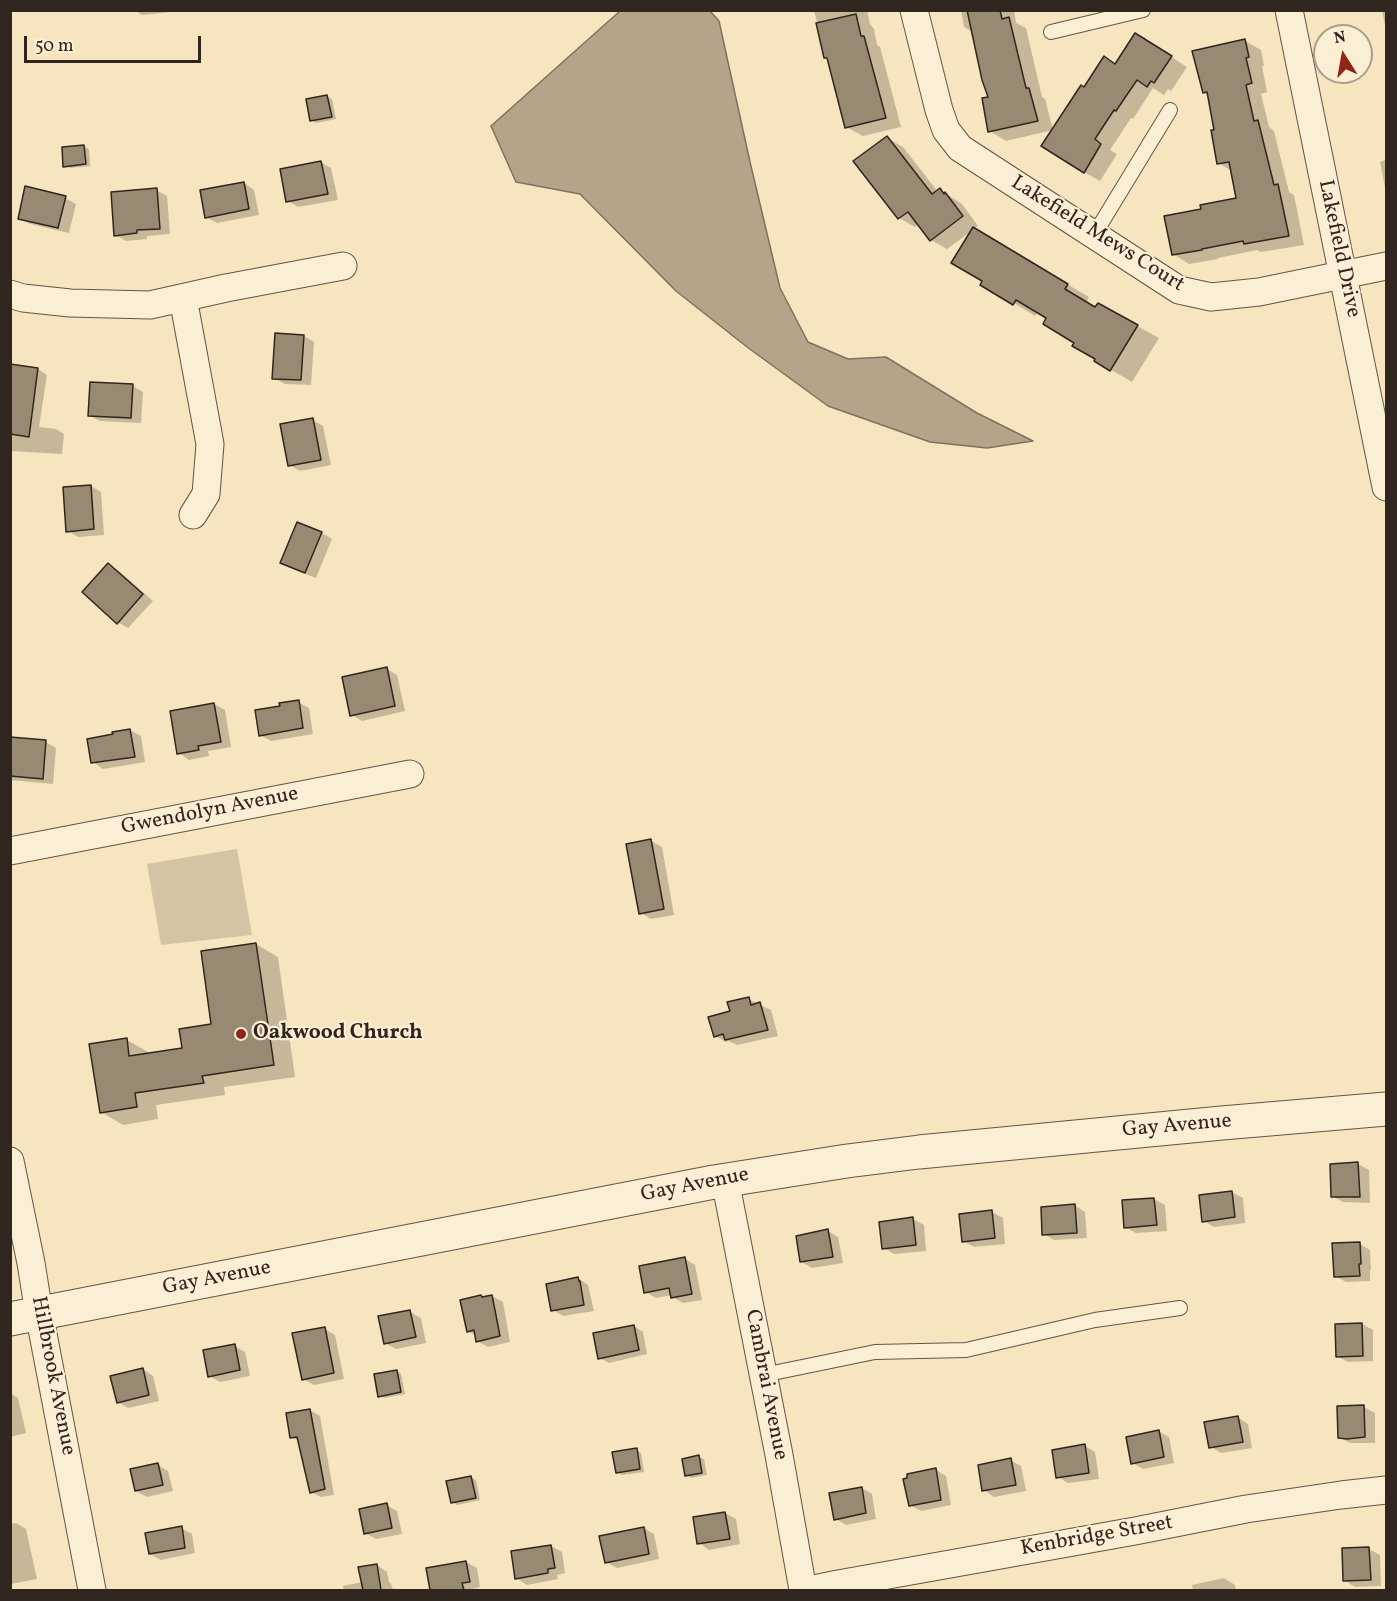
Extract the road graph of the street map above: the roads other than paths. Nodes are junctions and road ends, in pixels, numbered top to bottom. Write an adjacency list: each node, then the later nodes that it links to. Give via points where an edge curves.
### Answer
1 (914, 10): 6 (street, Lakefield Mews Court, via 939,110 946,130 960,148)
2 (1143, 10): 4 (lane)
3 (1289, 10): 9 (street, Lakefield Drive)
4 (1051, 32)
5 (1170, 110): 6 (lane)
6 (1094, 235): 9 (street, Lakefield Mews Court, via 1179,290 1211,297 1260,292)
7 (343, 266): 11 (street)
8 (1386, 266): 9 (street, Lakefield Mews Court)
9 (1343, 275): 12 (street, Lakefield Drive)
10 (10, 294): 11 (street, via 70,303 150,305)
11 (183, 298): 13 (street, via 210,444 206,494)
12 (1386, 487)
13 (193, 515)
14 (410, 774): 15 (street, Gwendolyn Avenue)
15 (10, 851)
16 (1386, 1109): 18 (street, Gay Avenue, via 919,1152)
17 (10, 1161): 20 (street, Hillbrook Avenue, via 31,1263)
18 (724, 1180): 20 (street, Gay Avenue); 21 (street, Cambrai Avenue)
19 (1180, 1308): 21 (lane, via 1095,1320 966,1350 875,1352)
20 (25, 1316): 23 (street, Hillbrook Avenue)
21 (763, 1376): 24 (street, Cambrai Avenue)
22 (1386, 1490): 25 (street, Kenbridge Street, via 1246,1509)
23 (92, 1590)
24 (803, 1590)
25 (809, 1590)

